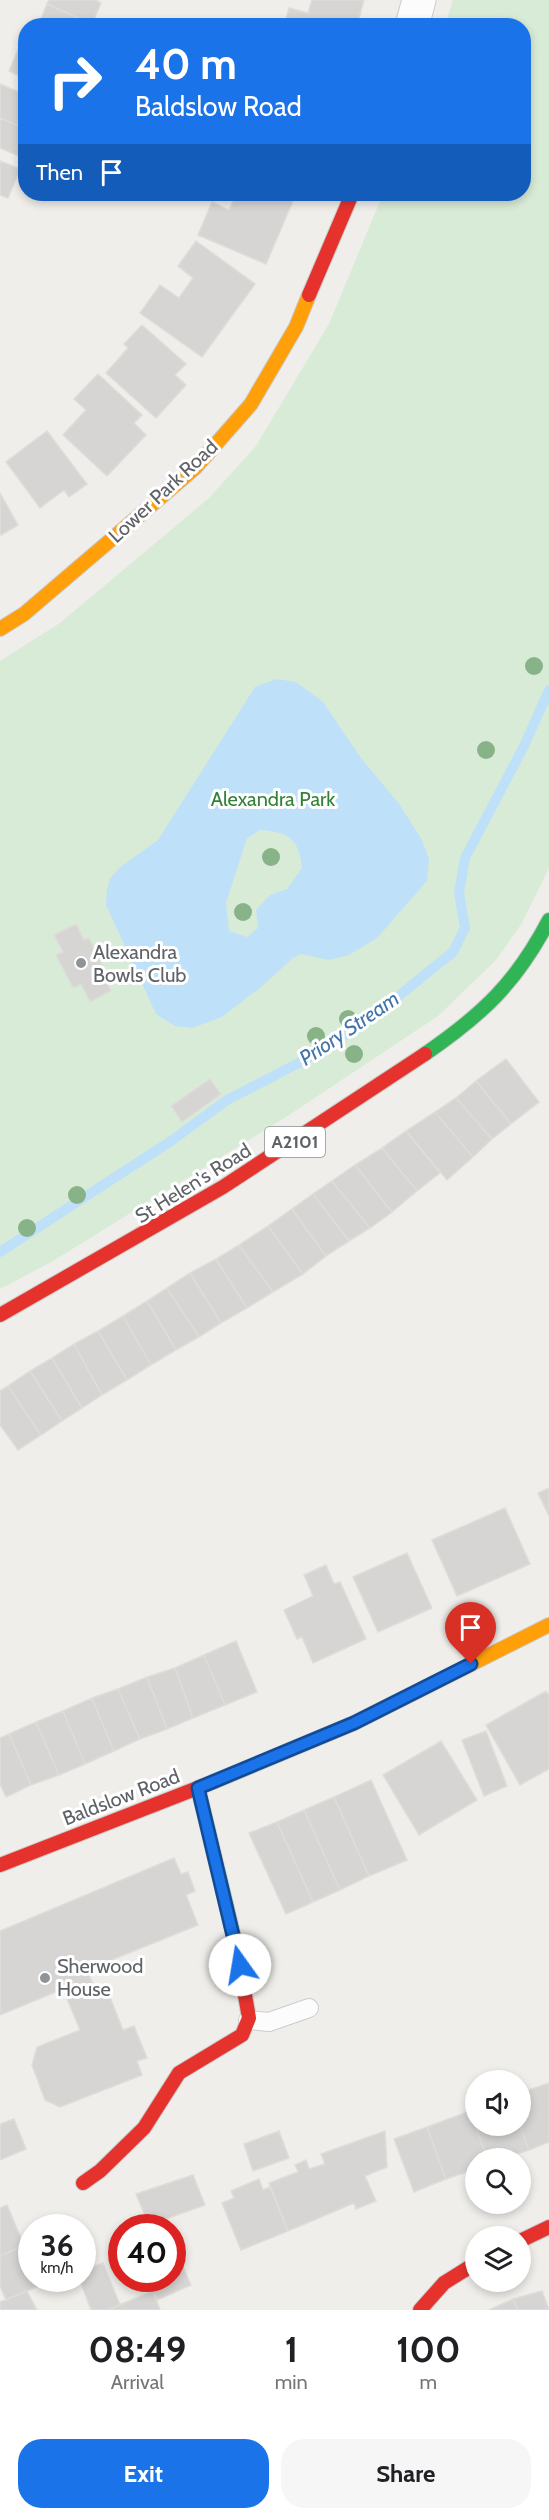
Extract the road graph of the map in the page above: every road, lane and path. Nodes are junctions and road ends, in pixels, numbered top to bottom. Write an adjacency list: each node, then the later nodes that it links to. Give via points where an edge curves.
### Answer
1 (419, 0): 2 (street)
2 (414, 18)
3 (349, 201): 4 (street, Lower Park Road, via 296,327 251,404 195,468 24,614)
4 (0, 629)
5 (549, 920): 6 (street, St Helen's Road / A2101, via 526,962 500,994 453,1035 227,1186)
6 (0, 1315)
7 (549, 1625): 8 (street, Baldslow Road, via 354,1723)
8 (198, 1788): 9 (street, Baldslow Road); 11 (street, via 245,1986)
9 (0, 1865)
10 (309, 2008): 11 (lane, via 269,2022)
11 (248, 2020): 12 (street, via 242,2035 179,2073 144,2128)
12 (83, 2183)
13 (549, 2227): 14 (street)
14 (531, 2236)
15 (465, 2268): 16 (street, via 425,2300)
16 (420, 2310)

